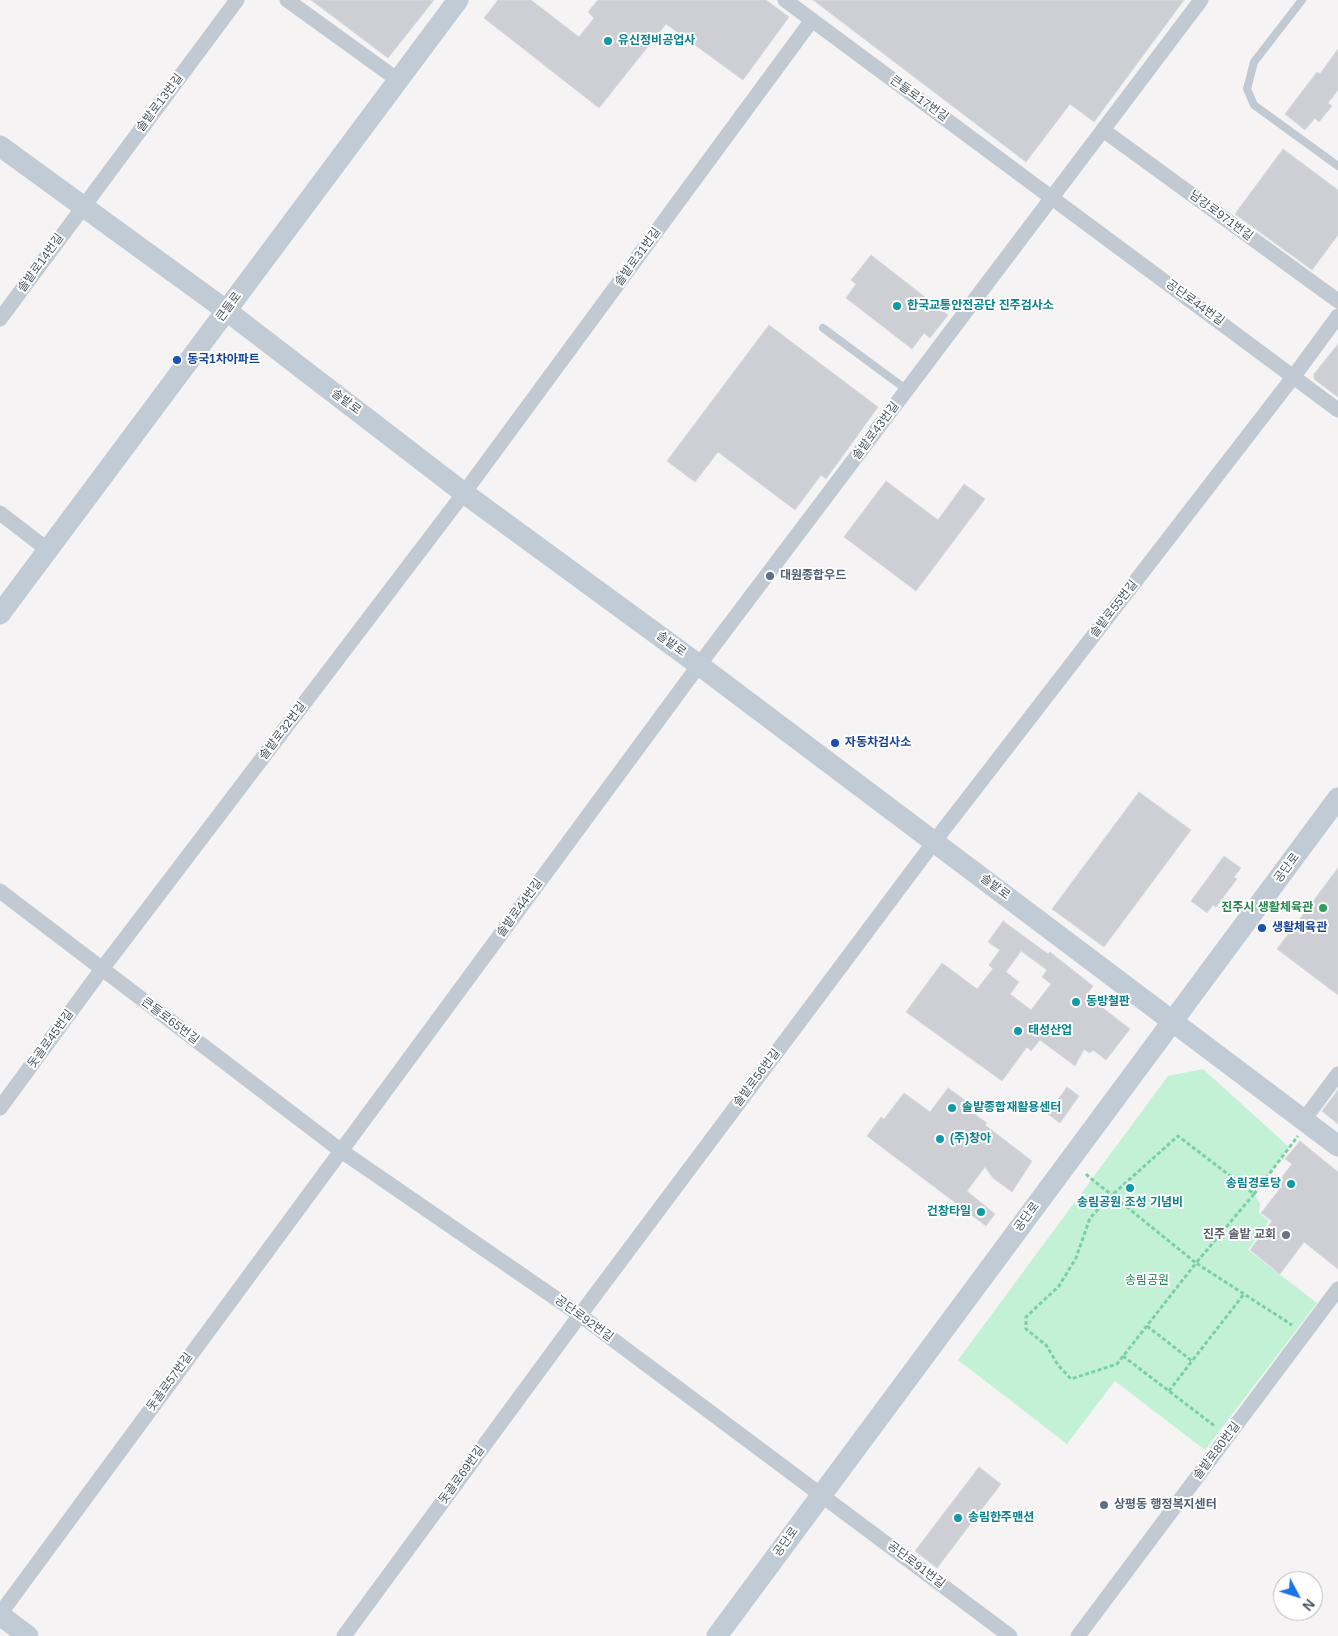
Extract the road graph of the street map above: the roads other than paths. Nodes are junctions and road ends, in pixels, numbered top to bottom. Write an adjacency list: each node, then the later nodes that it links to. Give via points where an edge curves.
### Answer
1 (237, 0): 13 (street, 솔밭로13번길)
2 (287, 0): 8 (street)
3 (458, 0): 8 (street, 큰들로)
4 (785, 0): 7 (street, 큰들로17번길)
5 (1201, 0): 9 (street)
6 (1302, 0): 11 (lane, via 1254,62 1247,90 1254,105)
7 (812, 20): 12 (street, 큰들로17번길); 22 (street, 솔밭로31번길)
8 (398, 80): 15 (street, 큰들로)
9 (1103, 130): 12 (street); 14 (street, 남강로971번길)
10 (0, 146): 13 (street, 솔밭로)
11 (1338, 166)
12 (1052, 198): 19 (street, 공단로44번길); 20 (street, 솔밭로43번길)
13 (82, 207): 15 (street, 솔밭로); 17 (street, 솔밭로14번길)
14 (1338, 301)
15 (227, 311): 22 (street, 솔밭로); 24 (street, 큰들로)
16 (1338, 316): 19 (street)
17 (0, 318)
18 (823, 328): 20 (lane)
19 (1294, 376): 21 (street, 공단로44번길); 28 (street, 솔밭로55번길)
20 (907, 390): 26 (street, 솔밭로43번길)
21 (1338, 410)
22 (464, 493): 26 (street, 솔밭로); 30 (street, 솔밭로32번길)
23 (0, 513): 24 (street)
24 (48, 550): 25 (street, 큰들로)
25 (0, 614)
26 (699, 665): 28 (street, 솔밭로); 36 (street, 솔밭로44번길)
27 (1338, 798): 31 (street, 공단로)
28 (934, 842): 31 (street, 솔밭로); 38 (street, 솔밭로56번길)
29 (0, 891): 30 (street, 큰들로65번길)
30 (102, 969): 33 (street, 돗골로45번길); 36 (street, 큰들로65번길)
31 (1172, 1020): 34 (street, 솔밭로); 39 (street, 공단로)
32 (1338, 1074): 34 (street)
33 (0, 1108)
34 (1305, 1122): 35 (street, 솔밭로)
35 (1338, 1146)
36 (340, 1150): 38 (street, 공단로92번길); 40 (street, 돗골로57번길)
37 (1338, 1289): 45 (street, 솔밭로80번길)
38 (580, 1315): 39 (street, 공단로92번길); 42 (street, 돗골로69번길)
39 (821, 1494): 43 (street, 공단로); 44 (street, 공단로91번길)
40 (0, 1614): 41 (street)
41 (28, 1636)
42 (344, 1636)
43 (717, 1636)
44 (1010, 1636)
45 (1078, 1636)

